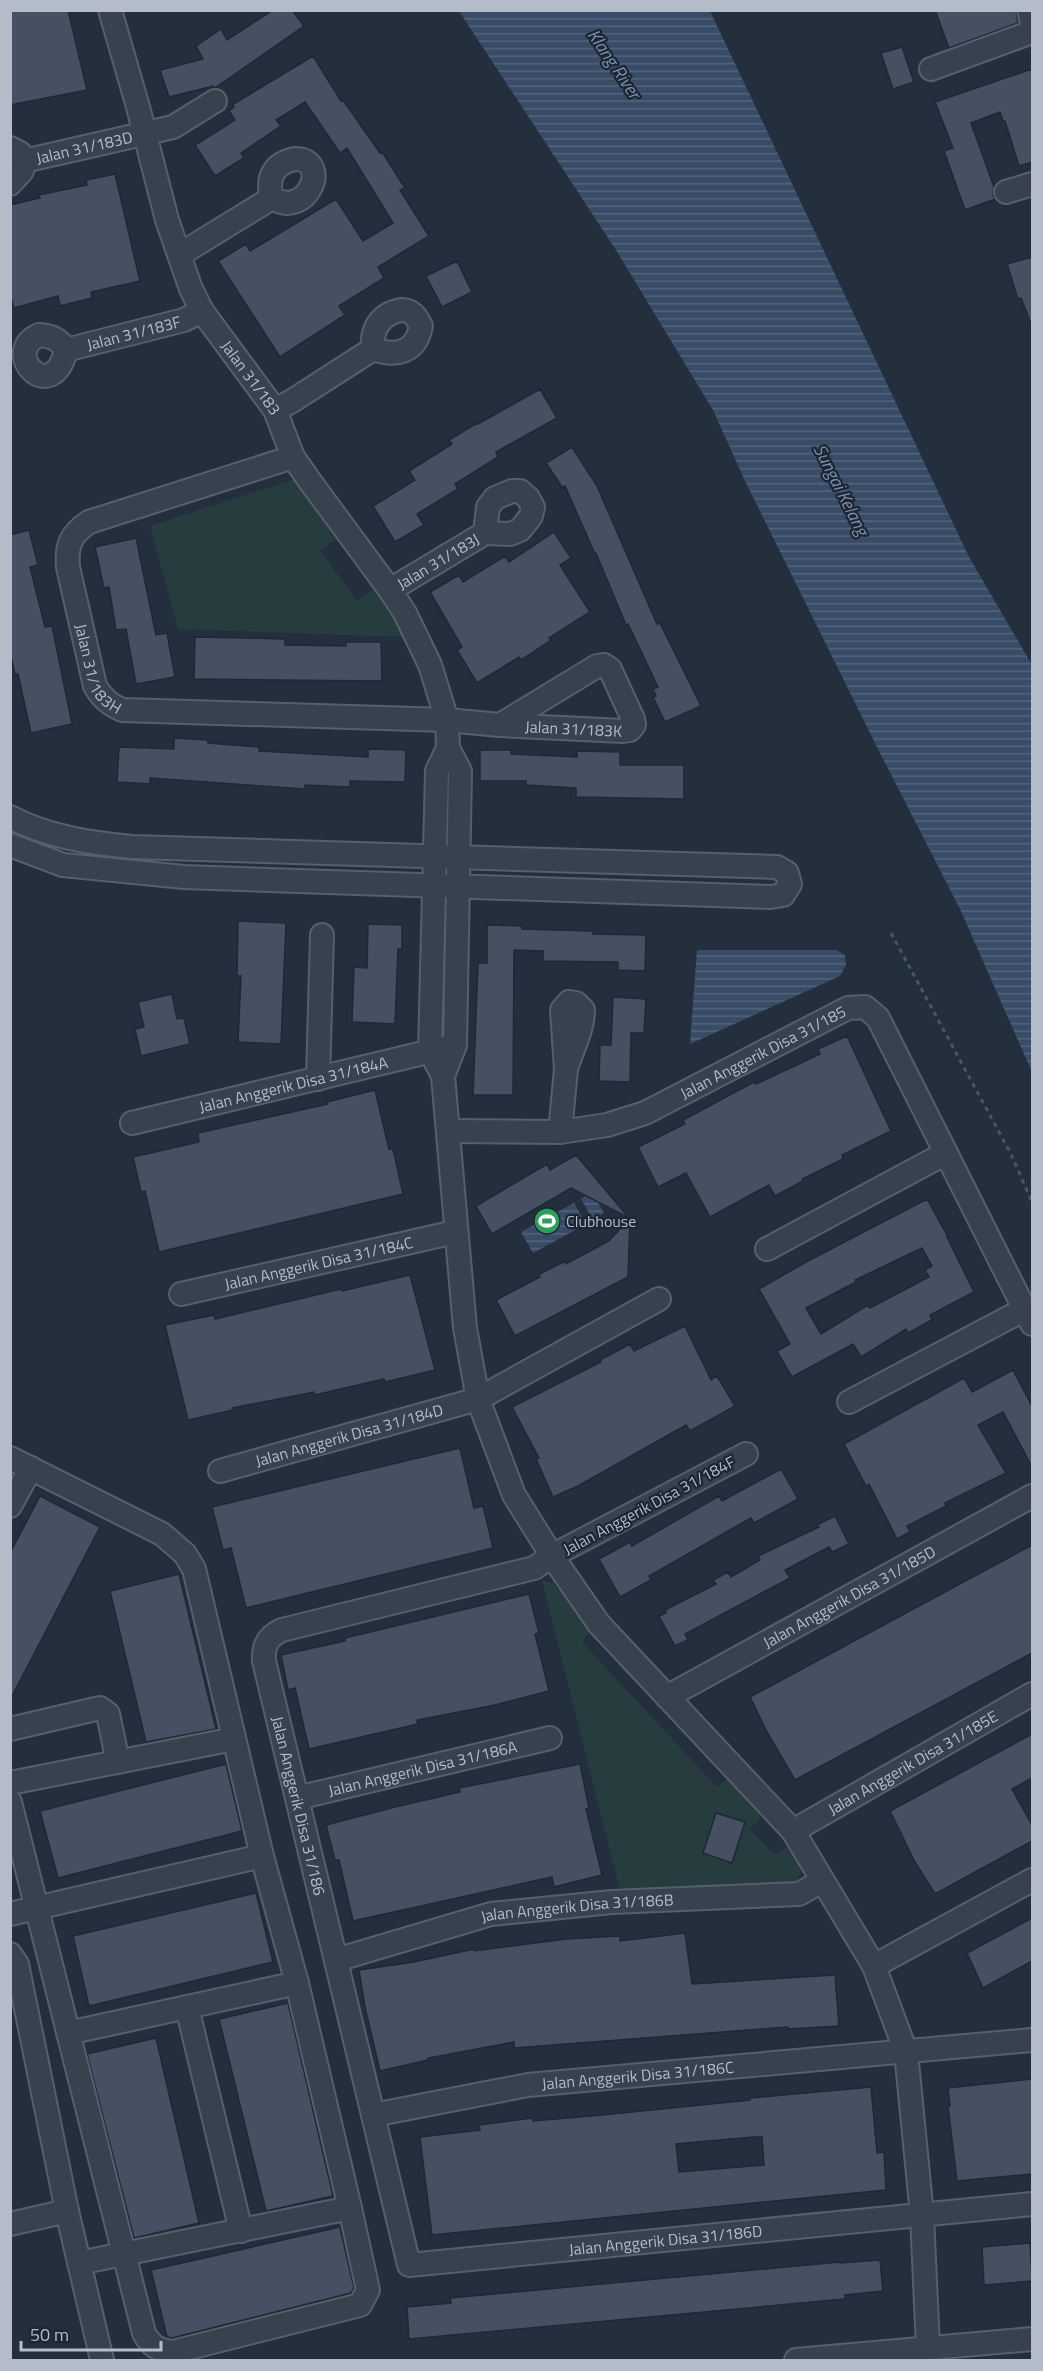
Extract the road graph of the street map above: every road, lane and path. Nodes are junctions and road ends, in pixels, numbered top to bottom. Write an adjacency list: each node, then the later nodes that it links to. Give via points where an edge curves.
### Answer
1 (110, 10): 7 (street, Jalan 31/183)
2 (1029, 10): 3 (street)
3 (1032, 23)
4 (1032, 32): 5 (street)
5 (932, 69)
6 (215, 101): 7 (street, Jalan 31/183D, via 173,127)
7 (144, 133): 8 (street, Jalan 31/183D); 13 (street, Jalan 31/183)
8 (17, 155): 9 (street, Jalan 31/183D, via 22,171)
9 (10, 184)
10 (1032, 184): 11 (street)
11 (1005, 192)
12 (272, 198): 13 (street)
13 (179, 255): 14 (street, Jalan 31/183)
14 (202, 311): 16 (street, Jalan 31/183F, via 184,320); 17 (street, Jalan 31/183)
15 (373, 349): 17 (street)
16 (66, 350)
17 (275, 410): 18 (street, Jalan 31/183)
18 (293, 456): 20 (street, Jalan 31/183); 21 (street, Jalan 31/183H, via 89,522 76,531 69,542 68,567 95,686 110,704 122,710)
19 (485, 533): 20 (street, Jalan 31/183J)
20 (390, 590): 21 (street, Jalan 31/183, via 430,665)
21 (447, 720): 22 (street, Jalan 31/183K); 23 (street, Jalan 31/183)
22 (501, 725): 22 (street, Jalan 31/183K, via 604,665 610,669 634,725 623,731)
23 (448, 748): 24 (street, via 437,771); 25 (street, via 460,771)
24 (437, 797): 25 (street); 28 (street)
25 (460, 797): 29 (street)
26 (10, 817): 28 (street, via 43,831 91,843 132,847)
27 (10, 845): 30 (street, via 63,865 173,876)
28 (435, 856): 29 (street); 30 (street)
29 (459, 857): 31 (street); 31 (street, via 777,867 787,873 790,884 783,895 770,897)
30 (434, 886): 31 (street); 35 (street)
31 (458, 887): 34 (street)
32 (891, 933): 43 (path, via 1011,1154)
33 (322, 935): 38 (street)
34 (454, 1045): 35 (street, Jalan Anggerik Disa 31/184A); 37 (street)
35 (429, 1051): 37 (street); 38 (street, Jalan Anggerik Disa 31/184A)
36 (566, 1069): 41 (street)
37 (443, 1076): 40 (street)
38 (318, 1079): 39 (street, Jalan Anggerik Disa 31/184A)
39 (132, 1123)
40 (448, 1131): 41 (street, Jalan Anggerik Disa 31/185); 44 (street)
41 (560, 1132): 42 (street, Jalan Anggerik Disa 31/185, via 607,1125 645,1113 856,1006 865,1007 878,1018)
42 (946, 1153): 45 (street); 48 (street, Jalan Anggerik Disa 31/185)
43 (1032, 1202)
44 (455, 1232): 46 (street, Jalan Anggerik Disa 31/184C); 49 (street, via 465,1328)
45 (767, 1250)
46 (181, 1294)
47 (659, 1299): 49 (street, Jalan Anggerik Disa 31/184D)
48 (1029, 1316): 50 (street)
49 (478, 1399): 54 (street, Jalan Anggerik Disa 31/184D); 57 (street, via 514,1495)
50 (849, 1402)
51 (746, 1454): 57 (street, Jalan Anggerik Disa 31/184F)
52 (10, 1458): 53 (street)
53 (31, 1468): 56 (street); 62 (street, via 162,1534 186,1554 194,1569)
54 (220, 1471)
55 (1032, 1496): 59 (street, Jalan Anggerik Disa 31/185D)
56 (10, 1506)
57 (552, 1556): 59 (street, via 599,1624); 65 (street, Jalan Anggerik Disa 31/186, via 534,1568 273,1634 263,1651 264,1661)
58 (1032, 1694): 67 (street, Jalan Anggerik Disa 31/185E)
59 (667, 1697): 67 (street)
60 (10, 1729): 63 (street, via 100,1708 108,1714)
61 (550, 1738): 65 (street, Jalan Anggerik Disa 31/186A)
62 (234, 1739): 63 (street); 68 (street)
63 (118, 1762): 64 (street)
64 (10, 1783)
65 (297, 1798): 74 (street, Jalan Anggerik Disa 31/186)
66 (10, 1802): 71 (street)
67 (793, 1831): 70 (street)
68 (262, 1856): 71 (street); 76 (street)
69 (1032, 1880): 75 (street)
70 (822, 1881): 74 (street, Jalan Anggerik Disa 31/186B, via 799,1894 612,1902 491,1914); 75 (street)
71 (37, 1908): 72 (street); 78 (street)
72 (10, 1914)
73 (10, 1954): 84 (street, via 17,1964)
74 (336, 1960): 81 (street, Jalan Anggerik Disa 31/186)
75 (874, 1966): 80 (street)
76 (297, 1983): 77 (street); 83 (street)
77 (187, 2007): 78 (street); 87 (street)
78 (68, 2033): 88 (street)
79 (1032, 2040): 80 (street, Jalan Anggerik Disa 31/186C)
80 (906, 2052): 81 (street, Jalan Anggerik Disa 31/186C, via 528,2085); 85 (street)
81 (373, 2115): 90 (street, Jalan Anggerik Disa 31/186)
82 (1032, 2204): 85 (street, Jalan Anggerik Disa 31/186D)
83 (350, 2208): 87 (street); 88 (street, via 368,2290 360,2305 184,2350 162,2350 149,2342)
84 (67, 2211): 86 (street); 89 (street)
85 (922, 2215): 90 (street, Jalan Anggerik Disa 31/186D); 92 (street)
86 (10, 2224)
87 (241, 2230): 88 (street)
88 (124, 2254): 89 (street)
89 (79, 2263): 93 (street)
90 (409, 2265)
91 (1032, 2339): 92 (street)
92 (928, 2348): 94 (street)
93 (102, 2361)
94 (796, 2361)

